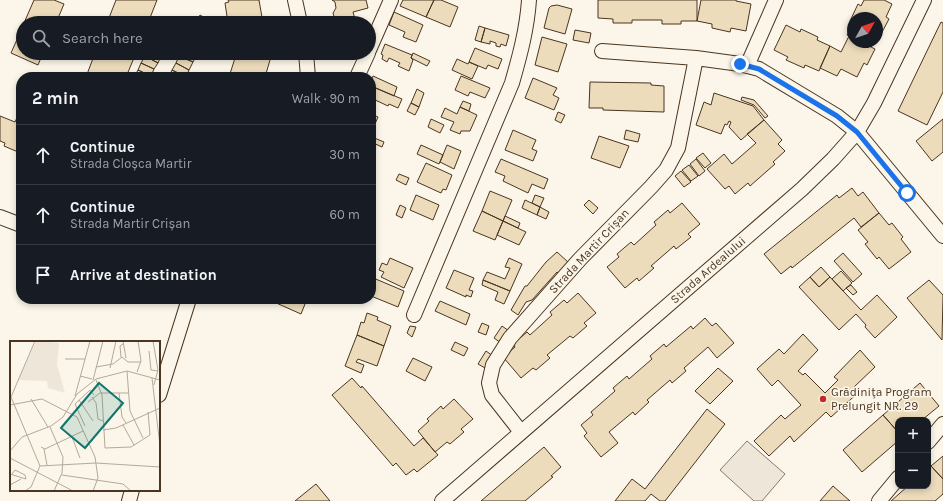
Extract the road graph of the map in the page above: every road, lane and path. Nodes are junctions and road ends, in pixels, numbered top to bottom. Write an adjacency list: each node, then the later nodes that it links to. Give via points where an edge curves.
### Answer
1 (295, 0): 6 (street)
2 (391, 0): 7 (street)
3 (529, 0): 20 (street, via 523,48 512,83)
4 (776, 0): 12 (street)
5 (924, 0): 15 (street, Strada Ardealului, via 874,103)
6 (298, 16)
7 (376, 34)
8 (602, 51): 9 (street)
9 (696, 58): 12 (street); 23 (street, Strada Martir Crișan, via 678,148 666,170 514,332 493,365 489,383 492,395)
10 (307, 60): 13 (street)
11 (365, 60): 14 (street)
12 (747, 66): 15 (street, via 759,69 837,116)
13 (308, 72)
14 (359, 72)
15 (857, 132): 18 (street); 23 (street, Strada Ardealului, via 802,188)
16 (2, 223): 17 (street)
17 (16, 224)
18 (943, 236)
19 (187, 304): 21 (street)
20 (414, 315)
21 (160, 392)
22 (943, 424): 24 (street)
23 (521, 432): 28 (street, Strada Ardealului)
24 (931, 438)
25 (895, 482): 29 (street)
26 (132, 491): 27 (street)
27 (129, 501)
28 (442, 501)
29 (879, 501)

